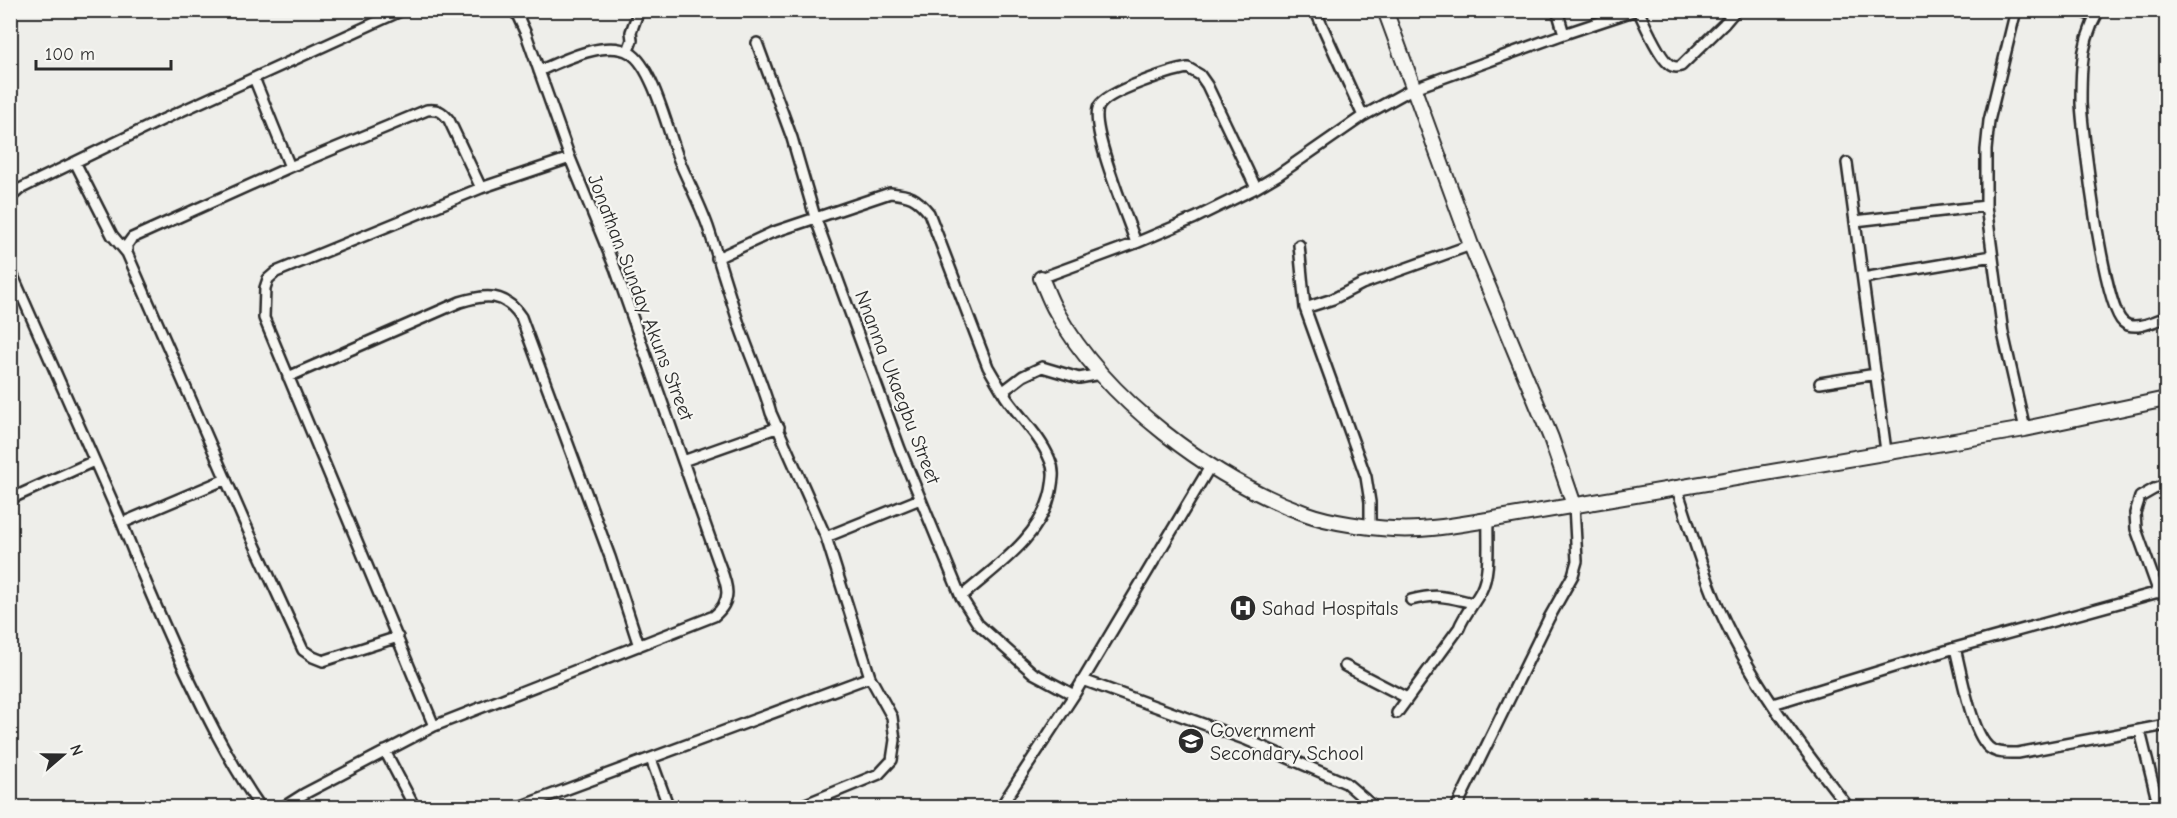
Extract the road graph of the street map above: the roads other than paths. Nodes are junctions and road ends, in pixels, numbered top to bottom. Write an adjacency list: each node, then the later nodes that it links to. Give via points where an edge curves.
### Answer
1 (403, 10): 16 (street)
2 (515, 10): 15 (street, Jonathan Sunday Akuns Street)
3 (639, 10): 14 (street)
4 (1315, 10): 18 (street)
5 (1385, 10): 17 (main road)
6 (1557, 10): 12 (street)
7 (1637, 10): 8 (street, via 1669,65 1677,67); 12 (street)
8 (1736, 10)
9 (2016, 10): 26 (street, via 1989,122)
10 (2078, 10): 11 (street)
11 (2097, 14): 39 (street, via 2088,29 2081,103 2102,264 2115,309 2123,322 2142,325)
12 (1564, 34): 17 (street)
13 (757, 43): 27 (street, Nnanna Ukaegbu Street, via 792,138)
14 (627, 51): 15 (street, via 598,50); 34 (street, via 634,54 660,101)
15 (539, 71): 19 (street, Jonathan Sunday Akuns Street)
16 (254, 78): 20 (street); 22 (street)
17 (1412, 89): 18 (street); 31 (main road)
18 (1363, 116): 24 (street)
19 (570, 158): 23 (street); 50 (street, Jonathan Sunday Akuns Street, via 615,268)
20 (75, 162): 25 (street, via 20,189); 32 (street, via 112,235)
21 (1847, 163): 28 (street)
22 (290, 167): 23 (street, via 436,109 449,120); 32 (street, via 132,238)
23 (481, 188): 42 (street, via 276,272 268,279 264,318)
24 (1256, 188): 29 (street); 29 (street, via 1200,75 1188,68 1169,71 1105,99 1096,113 1099,137)
25 (10, 198)
26 (1986, 206): 28 (street); 33 (street)
27 (815, 217): 34 (street); 44 (street, via 890,193 919,201 929,213 988,367); 56 (street, Nnanna Ukaegbu Street)
28 (1855, 221): 37 (street)
29 (1136, 243): 36 (street)
30 (1299, 245): 38 (street)
31 (1471, 245): 38 (street); 57 (main road, via 1551,438)
32 (127, 253): 52 (street)
33 (1992, 256): 37 (street); 47 (street, via 2003,333)
34 (717, 258): 46 (street)
35 (10, 269): 49 (street)
36 (1041, 278): 40 (main road, via 1056,311)
37 (1863, 278): 41 (street)
38 (1305, 308): 60 (street, via 1366,477)
39 (2166, 317)
40 (1101, 374): 44 (street, via 1079,378 1042,367 1006,389); 51 (main road, via 1156,426)
41 (1876, 374): 43 (street); 48 (street)
42 (288, 377): 66 (street); 67 (street, via 478,296 490,296 514,307 610,556)
43 (1820, 383)
44 (1005, 396): 63 (street, via 1050,459 1054,474 1049,499 1042,518 1025,541)
45 (2166, 399): 47 (main road)
46 (779, 427): 50 (street); 61 (street)
47 (2025, 429): 48 (main road)
48 (1886, 451): 53 (main road)
49 (94, 461): 55 (street); 59 (street)
50 (683, 461): 67 (street, Jonathan Sunday Akuns Street, via 726,585 727,598 714,616)
51 (1211, 465): 60 (main road, via 1267,497 1310,515); 71 (street)
52 (226, 479): 59 (street); 66 (street, via 303,650 323,661)
53 (1676, 486): 57 (main road); 74 (street, via 1715,600)
54 (2166, 486): 62 (street, via 2140,497 2135,513 2136,530)
55 (10, 499)
56 (920, 499): 61 (street); 63 (street, Nnanna Ukaegbu Street)
57 (1574, 505): 58 (main road); 89 (street, via 1574,575)
58 (1488, 519): 60 (main road, via 1437,528); 65 (street, via 1487,566 1482,589)
59 (122, 523): 81 (street, via 200,703 223,749)
60 (1370, 527)
61 (826, 537): 70 (street)
62 (2163, 592): 68 (street)
63 (961, 597): 72 (street, Nnanna Ukaegbu Street, via 978,624 1033,673)
64 (1411, 600): 65 (street, via 1442,595)
65 (1473, 603): 73 (street)
66 (398, 637): 77 (street)
67 (639, 646): 77 (street)
68 (1955, 648): 74 (street); 78 (street, via 1975,728 1989,748 2018,753)
69 (1345, 666): 73 (street)
70 (870, 677): 80 (street); 86 (street, via 892,717 892,760 879,774)
71 (1083, 680): 72 (street); 88 (street, via 1247,740 1346,783)
72 (1074, 695): 87 (street)
73 (1407, 698): 75 (street)
74 (1773, 704): 90 (street)
75 (1397, 713)
76 (2166, 725): 78 (street)
77 (435, 726): 79 (street)
78 (2140, 731): 91 (street)
79 (385, 751): 82 (street); 83 (street)
80 (651, 759): 84 (street); 85 (street)
81 (261, 807)
82 (282, 807)
83 (415, 807)
84 (516, 807)
85 (669, 807)
86 (796, 807)
87 (1000, 807)
88 (1375, 807)
89 (1456, 807)
90 (1849, 807)
91 (2159, 807)

